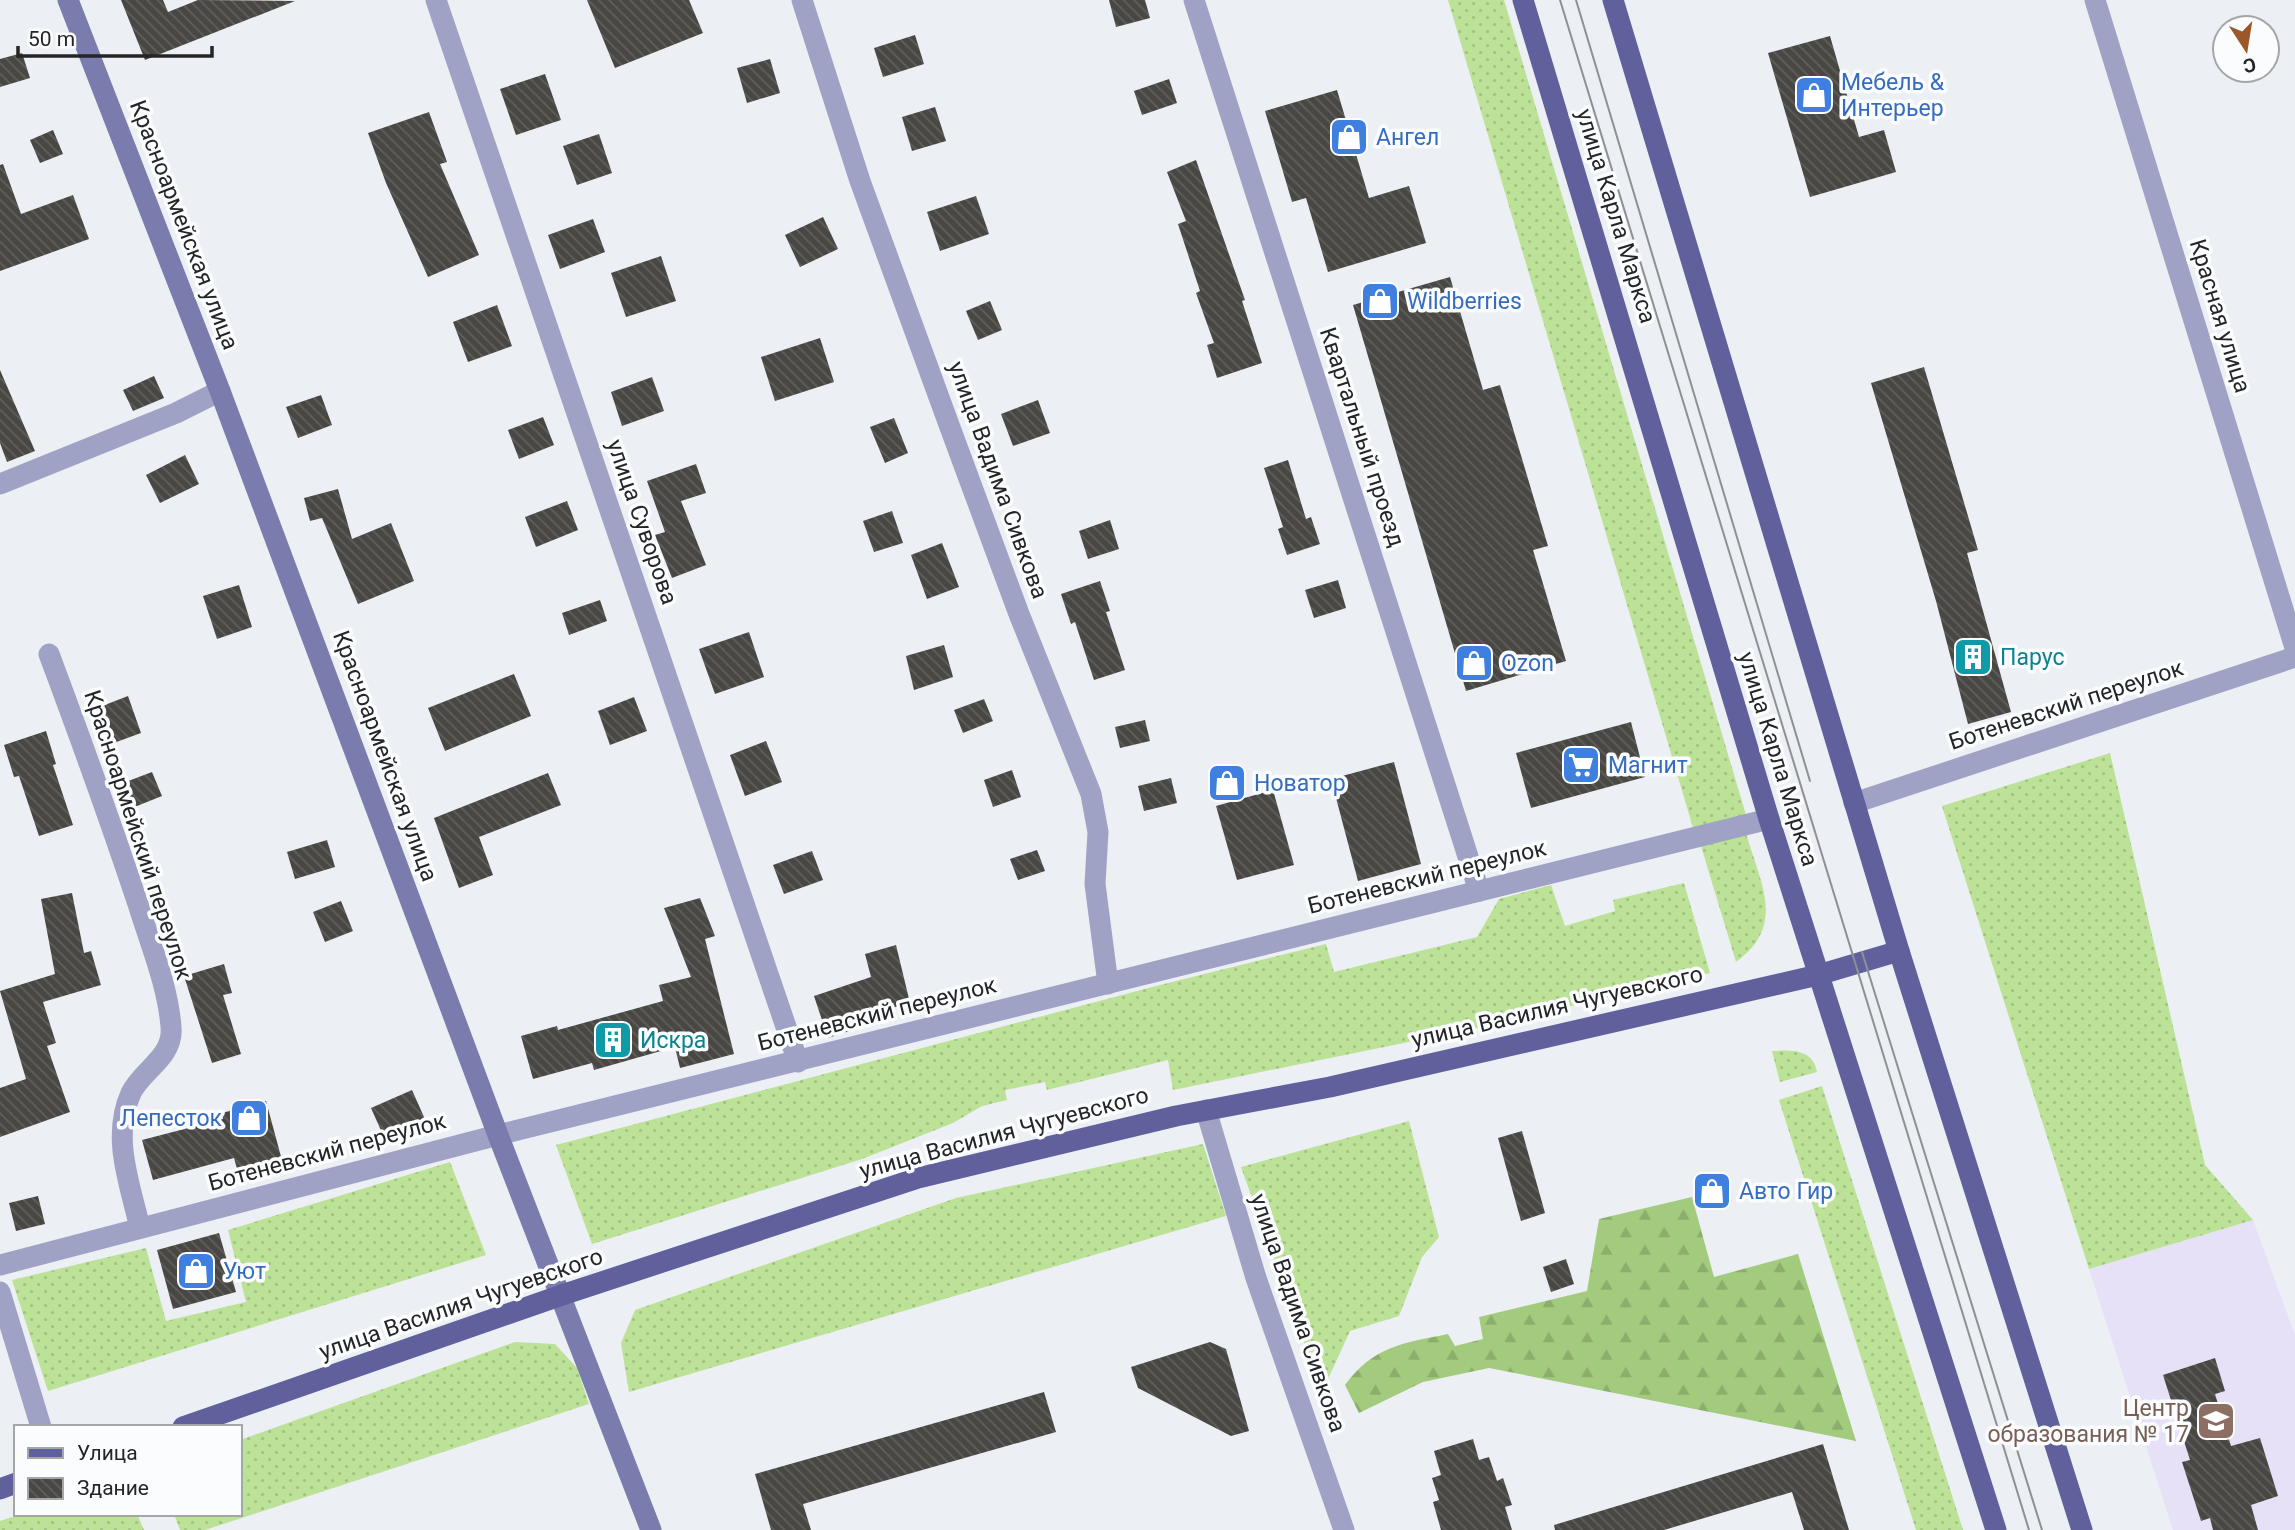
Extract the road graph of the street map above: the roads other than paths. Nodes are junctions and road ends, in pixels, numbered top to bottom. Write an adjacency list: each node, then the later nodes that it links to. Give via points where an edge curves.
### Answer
1 (68, 0): 8 (street, Красноармейская улица)
2 (436, 0): 19 (street, улица Суворова)
3 (802, 0): 18 (street, улица Вадима Сивкова, via 860,181 1019,614 1091,794 1098,832 1095,884)
4 (1194, 0): 15 (street, Квартальный проезд)
5 (1524, 0): 14 (main road, улица Карла Маркса)
6 (1614, 0): 13 (main road)
7 (2095, 0): 10 (street, Красная улица)
8 (220, 391): 9 (street); 21 (street, Красноармейская улица)
9 (0, 484)
10 (2295, 648)
11 (49, 654): 22 (street, Красноармейский переулок, via 106,806 153,950 171,1026 171,1042 132,1092 123,1125 121,1147)
12 (2295, 657): 13 (street, Ботеневский переулок)
13 (1854, 803): 16 (main road)
14 (1769, 819): 15 (street, Ботеневский переулок); 17 (main road, улица Карла Маркса)
15 (1479, 891): 18 (street, Ботеневский переулок)
16 (1899, 951): 17 (main road, улица Василия Чугуевского); 31 (main road)
17 (1818, 975): 20 (main road, улица Василия Чугуевского, via 1330,1087); 30 (main road, улица Карла Маркса)
18 (1108, 984): 19 (street, Ботеневский переулок)
19 (798, 1062): 21 (street, Ботеневский переулок)
20 (1206, 1110): 25 (main road, улица Василия Чугуевского, via 918,1178); 29 (street, улица Вадима Сивкова, via 1256,1278)
21 (498, 1135): 22 (street, Ботеневский переулок); 25 (street, Красноармейская улица)
22 (141, 1228): 23 (street, Ботеневский переулок)
23 (0, 1265)
24 (0, 1292): 26 (street)
25 (562, 1295): 27 (main road, улица Василия Чугуевского); 28 (street, Красноармейская улица)
26 (40, 1425)
27 (189, 1425)
28 (651, 1530)
29 (1345, 1530)
30 (1996, 1530)
31 (2082, 1530)

